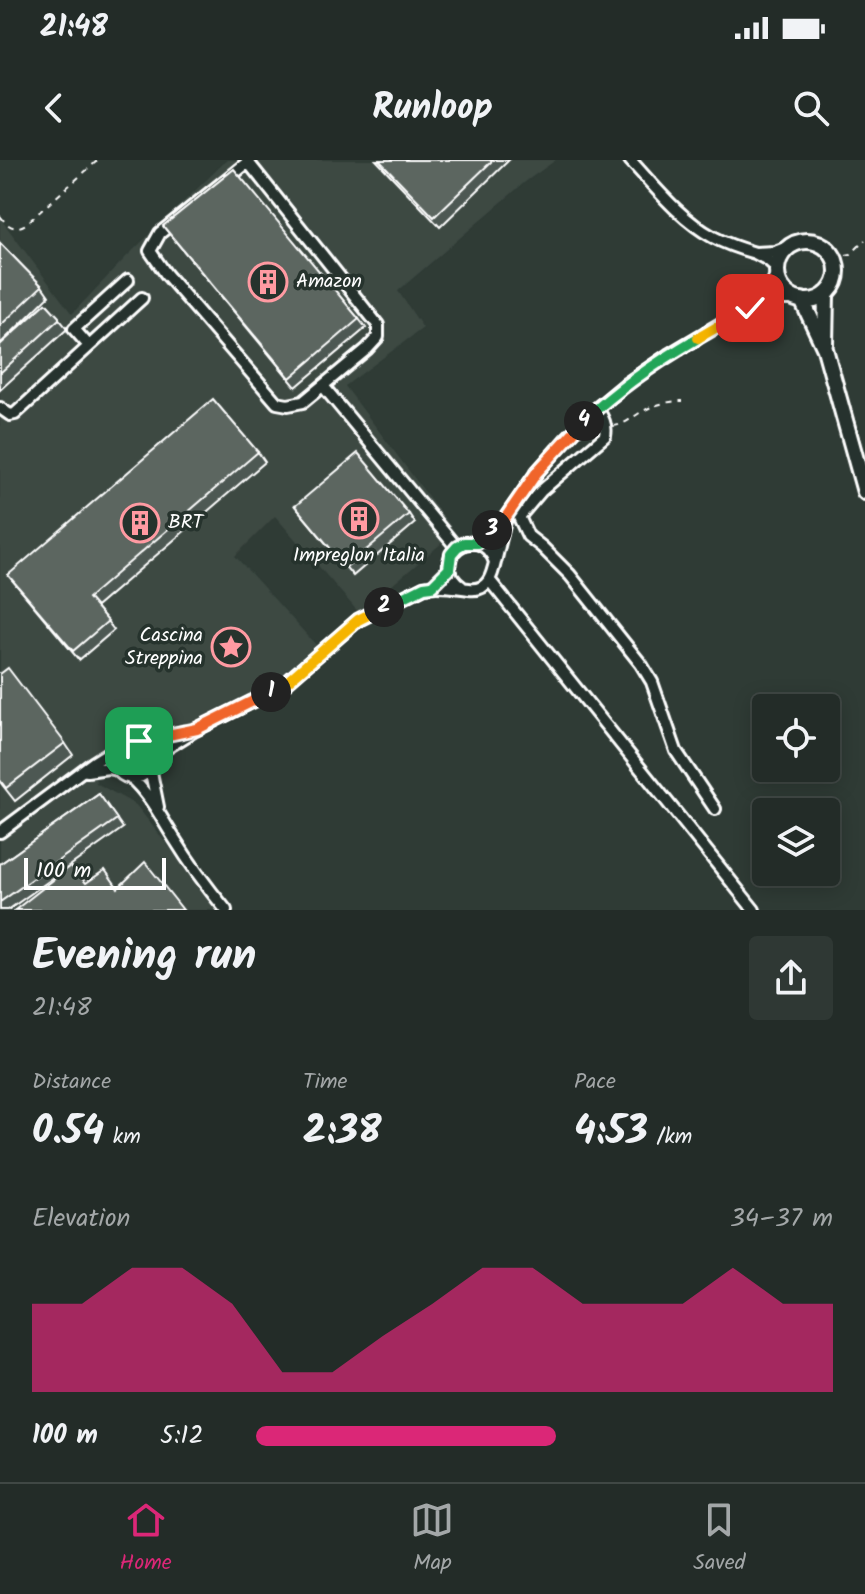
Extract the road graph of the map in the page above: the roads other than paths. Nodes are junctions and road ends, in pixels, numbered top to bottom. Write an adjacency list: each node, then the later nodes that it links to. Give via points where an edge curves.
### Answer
1 (630, 160): 3 (street, via 691,222 714,238)
2 (788, 247): 3 (street); 4 (main road); 6 (main road, via 799,241 827,248 837,266 836,280)
3 (755, 253): 4 (street)
4 (777, 270): 8 (main road, via 780,285); 9 (street, via 768,293)
5 (128, 280): 10 (street, via 74,329)
6 (826, 294): 8 (main road); 11 (main road)
7 (142, 298): 10 (street)
8 (798, 300): 9 (street, via 779,299); 11 (main road)
9 (750, 308): 14 (street, via 668,355)
10 (89, 346): 13 (street, via 15,414)
11 (825, 349): 15 (main road)
12 (323, 386): 12 (street, via 303,402 277,403 150,251 160,233 248,162 378,325 378,337); 18 (street)
13 (0, 408)
14 (597, 408): 16 (street, via 537,472); 16 (street, via 605,436)
15 (865, 492)
16 (511, 516): 17 (street); 19 (street); 31 (street, via 570,575 641,664 676,751)
17 (478, 543): 18 (street); 19 (street)
18 (457, 548): 20 (street)
19 (495, 562): 21 (street)
20 (449, 569): 22 (street); 23 (street)
21 (490, 581): 23 (street, via 475,589); 35 (street)
22 (432, 586): 23 (street); 24 (street, via 358,620 280,688)
23 (462, 587)
24 (197, 729): 25 (street); 27 (street)
25 (139, 741): 26 (street); 27 (street, via 149,748)
26 (118, 747): 28 (street); 29 (street)
27 (151, 764): 30 (street, via 142,776); 32 (street)
28 (118, 770): 29 (street); 30 (street)
29 (81, 773): 33 (street)
30 (130, 777): 32 (street)
31 (715, 809)
32 (160, 813): 34 (street)
33 (0, 832)
34 (226, 910)
35 (754, 910)

